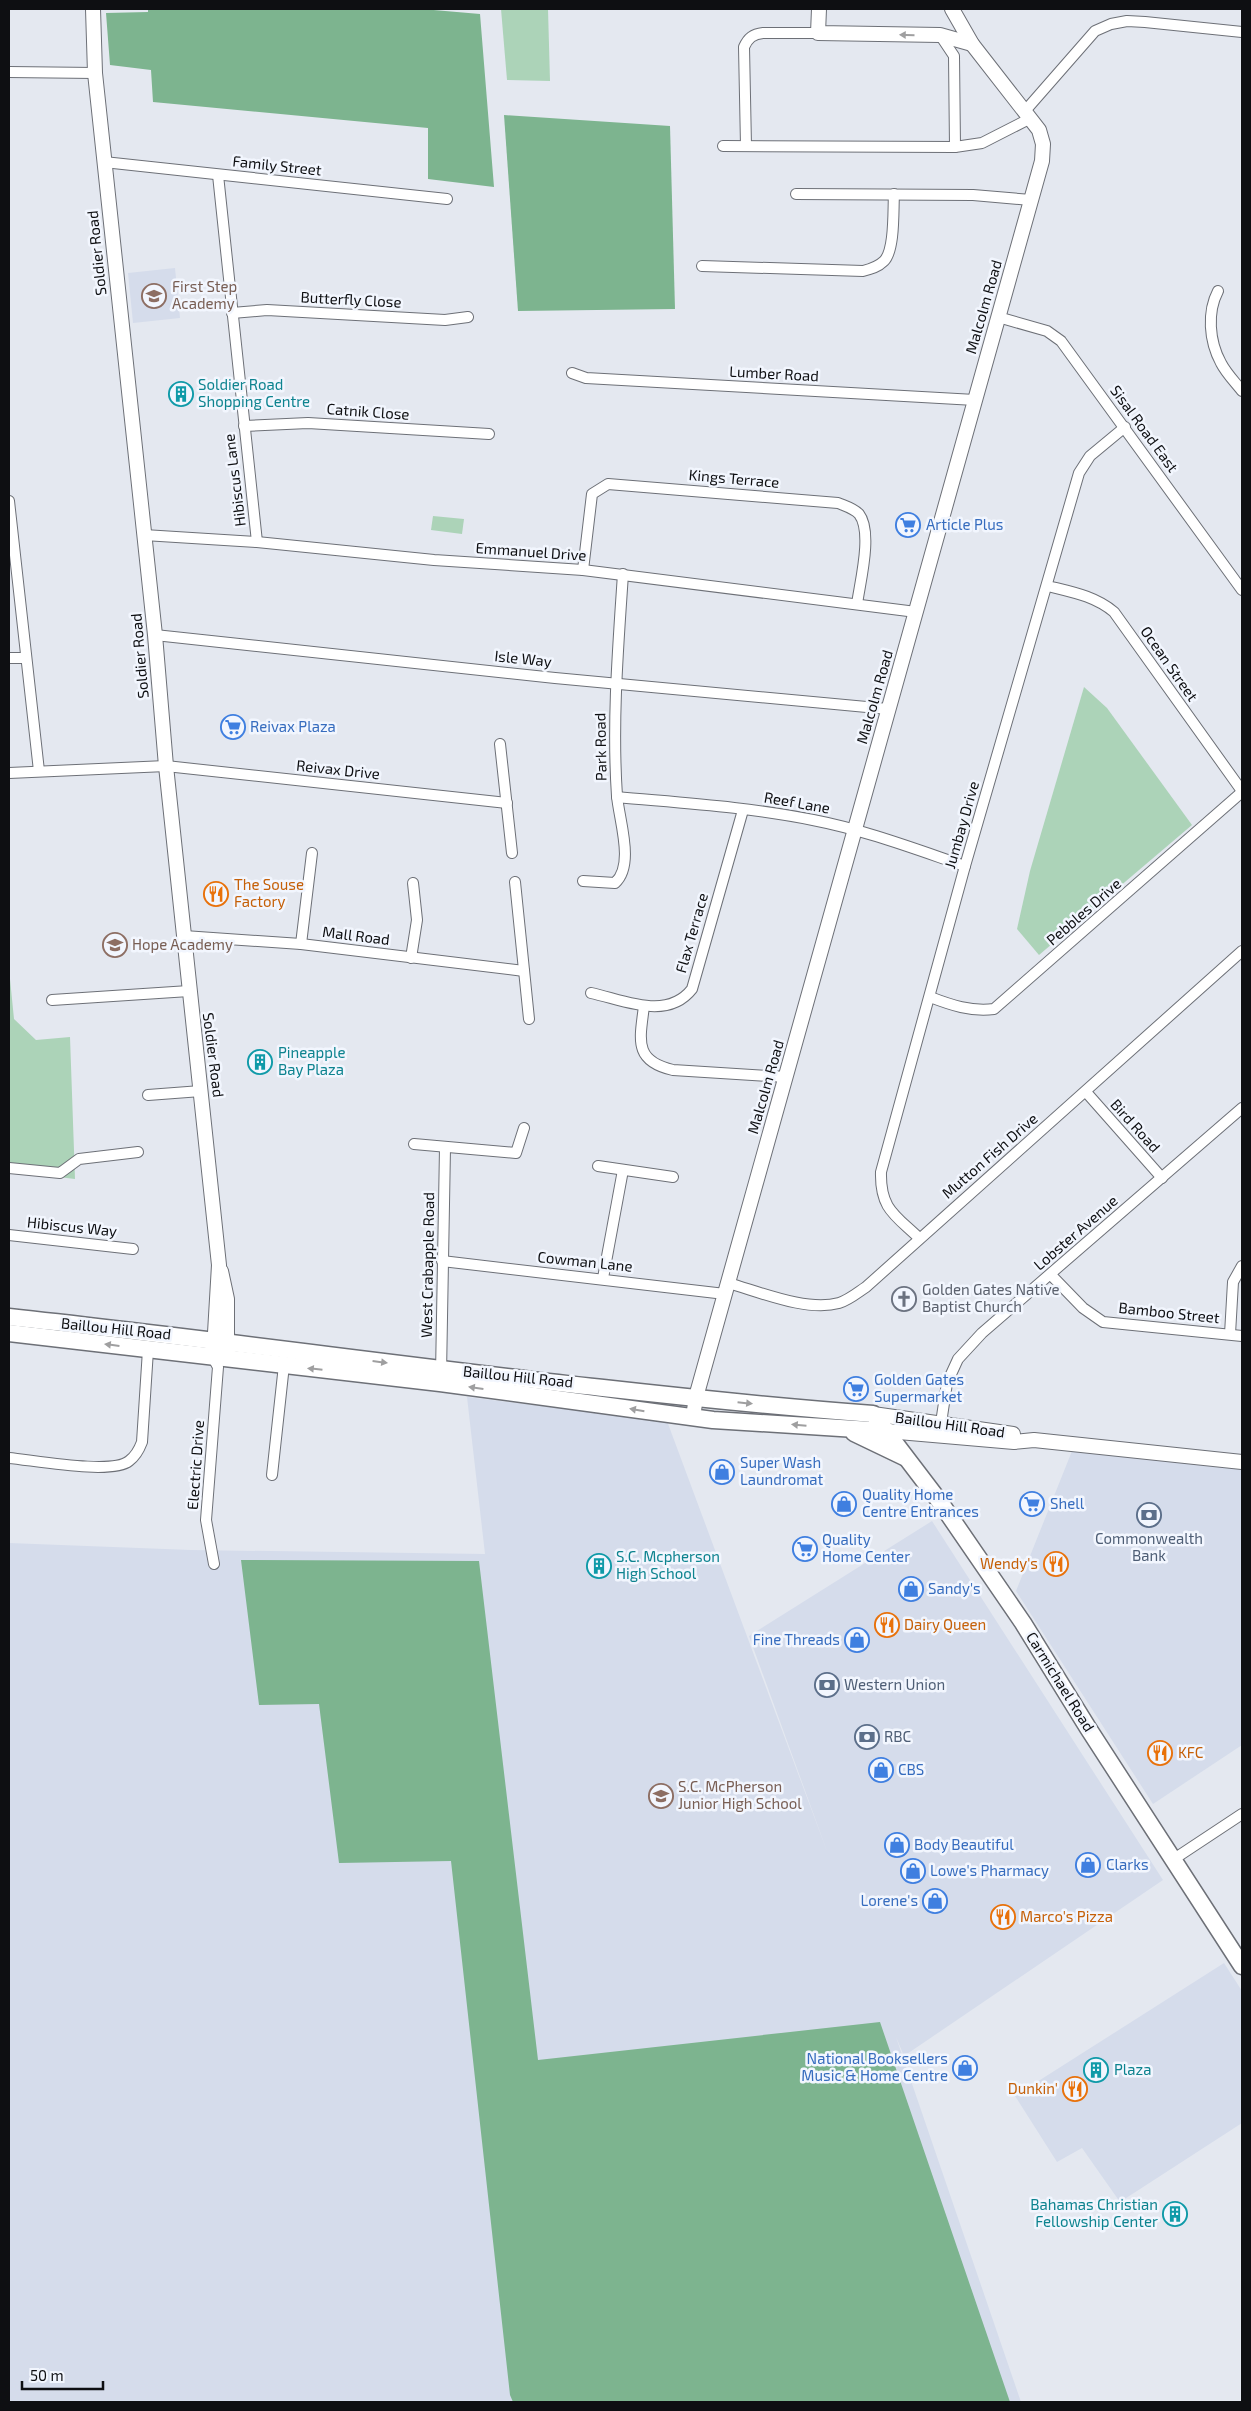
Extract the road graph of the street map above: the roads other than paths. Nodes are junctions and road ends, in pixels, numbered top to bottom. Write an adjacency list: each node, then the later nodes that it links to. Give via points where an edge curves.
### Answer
1 (84, 9): 8 (main road, Soldier Road, via 88,35)
2 (93, 9): 8 (main road, Soldier Road)
3 (819, 9): 6 (main road)
4 (952, 9): 9 (main road, Malcolm Road)
5 (1242, 32): 12 (street, via 1145,22 1111,24 1095,31)
6 (818, 33): 7 (main road, one-way to 6); 14 (street, via 763,33 747,42 744,48)
7 (940, 35): 9 (main road); 15 (street, via 954,56)
8 (93, 43): 11 (main road, Soldier Road)
9 (972, 44): 12 (main road, Malcolm Road)
10 (9, 72): 11 (street)
11 (95, 73): 16 (main road, Soldier Road)
12 (1028, 114): 15 (street, via 982,143); 21 (main road, Malcolm Road, via 1039,130 1043,144 1042,161)
13 (723, 146): 14 (street)
14 (746, 146): 15 (street)
15 (955, 147)
16 (104, 162): 17 (street, Family Street); 35 (main road, Soldier Road)
17 (218, 175): 20 (street, Family Street); 24 (street, Hibiscus Lane)
18 (796, 194): 19 (street)
19 (894, 194): 21 (street); 22 (street, via 890,250 886,260 876,267 862,271)
20 (447, 199)
21 (1031, 200): 26 (main road, Malcolm Road)
22 (702, 266)
23 (1218, 291): 28 (street, via 1212,303 1210,325 1220,362)
24 (232, 313): 25 (street, Butterfly Close, via 266,310 445,320); 30 (street, Hibiscus Lane)
25 (468, 317)
26 (998, 317): 29 (main road, Malcolm Road); 31 (street, Sisal Road East, via 1047,331 1061,341)
27 (572, 373): 29 (street, Lumber Road, via 586,378)
28 (1242, 391)
29 (975, 400): 42 (main road, Malcolm Road)
30 (244, 426): 32 (street, Catnik Close, via 308,423); 36 (street, Hibiscus Lane)
31 (1125, 427): 39 (street, Jumbay Drive, via 1090,456 1079,473); 40 (street, Sisal Road East)
32 (489, 434)
33 (9, 500): 34 (street)
34 (10, 535): 45 (street)
35 (144, 535): 36 (street, Emmanuel Drive); 43 (main road, Soldier Road)
36 (257, 542): 37 (street, Emmanuel Drive, via 434,560)
37 (583, 570): 38 (street, Emmanuel Drive); 41 (street, Kings Terrace, via 592,494 608,484 838,503 858,513 865,533)
38 (622, 574): 41 (street, Emmanuel Drive); 46 (street, Park Road)
39 (1048, 586): 52 (street, Ocean Street, via 1088,596 1103,602 1114,612); 59 (street, Jumbay Drive)
40 (1242, 590)
41 (857, 604): 42 (street, Emmanuel Drive)
42 (916, 612): 47 (main road, Malcolm Road)
43 (155, 635): 46 (street, Isle Way); 49 (main road, Soldier Road)
44 (9, 658): 45 (street)
45 (26, 658): 50 (street)
46 (616, 683): 47 (street, Isle Way); 53 (street, Park Road)
47 (888, 710): 56 (main road, Malcolm Road)
48 (500, 744): 54 (street)
49 (166, 766): 50 (street, Reivax Drive); 54 (street, Reivax Drive); 63 (main road, Soldier Road)
50 (39, 772): 51 (street, Reivax Drive)
51 (9, 773)
52 (1242, 792): 70 (street, Pebbles Drive, via 994,1009 956,1007)
53 (617, 797): 55 (street, Reef Lane); 60 (street, Park Road, via 626,859 623,872 615,883)
54 (507, 803): 58 (street)
55 (743, 810): 56 (street, Reef Lane, via 814,820); 72 (street, Flax Terrace, via 692,989 684,999 672,1004)
56 (855, 830): 59 (street, Reef Lane); 74 (main road, Malcolm Road)
57 (312, 853): 64 (street)
58 (512, 854)
59 (965, 866): 70 (street, Jumbay Drive)
60 (583, 880)
61 (515, 882): 67 (street)
62 (413, 883): 66 (street, via 417,920)
63 (184, 936): 64 (street, Mall Road); 68 (main road, Soldier Road)
64 (300, 944): 66 (street, Mall Road)
65 (1242, 951): 76 (street, Mutton Fish Drive)
66 (411, 958): 67 (street, Mall Road)
67 (524, 971): 73 (street)
68 (189, 991): 71 (street); 75 (main road, Soldier Road)
69 (591, 994): 72 (street, Flax Terrace)
70 (930, 997): 89 (street, Jumbay Drive, via 881,1172 883,1200)
71 (52, 1000)
72 (644, 1006): 74 (street, via 640,1034 642,1048 648,1060 658,1067)
73 (529, 1020)
74 (786, 1077): 95 (main road, Malcolm Road)
75 (201, 1091): 77 (street); 100 (main road, Soldier Road, via 219,1266 216,1283)
76 (1086, 1092): 87 (street, Bird Road); 89 (street, Mutton Fish Drive)
77 (148, 1095)
78 (1242, 1108): 87 (street, Lobster Avenue)
79 (524, 1128): 81 (street, via 516,1153)
80 (414, 1144): 81 (street)
81 (445, 1148): 91 (street, West Crabapple Road)
82 (138, 1152): 84 (street, via 78,1159 60,1173)
83 (598, 1166): 85 (street)
84 (9, 1168)
85 (623, 1170): 86 (street); 94 (street)
86 (673, 1177)
87 (1162, 1178): 93 (street, Lobster Avenue)
88 (9, 1235): 90 (street, Hibiscus Way)
89 (920, 1238): 95 (street, Mutton Fish Drive, via 866,1287 838,1304 790,1301)
90 (133, 1249)
91 (442, 1261): 94 (street, Cowman Lane); 104 (street, West Crabapple Road)
92 (1242, 1266): 98 (street, via 1233,1282)
93 (1051, 1275): 98 (street, Bamboo Street, via 1083,1308 1103,1322); 108 (street, Lobster Avenue, via 982,1333 958,1359 948,1383)
94 (603, 1278): 95 (street, Cowman Lane)
95 (727, 1288): 105 (main road, Malcolm Road)
96 (9, 1317): 100 (main road, Baillou Hill Road)
97 (9, 1333): 101 (main road, Baillou Hill Road, one-way to 97)
98 (1230, 1334): 99 (street, Bamboo Street)
99 (1242, 1336)
100 (221, 1341): 102 (main road, Soldier Road); 104 (main road, Baillou Hill Road, one-way to 104)
101 (148, 1350): 102 (main road, Baillou Hill Road); 112 (street, via 142,1442 139,1451 128,1462 104,1468)
102 (219, 1361): 103 (main road, Baillou Hill Road); 116 (street, Electric Drive, via 206,1520)
103 (284, 1366): 104 (main road, Baillou Hill Road, one-way to 103); 115 (street)
104 (441, 1376): 105 (main road, Baillou Hill Road); 107 (main road, Baillou Hill Road, one-way to 104)
105 (696, 1397): 106 (main road, Baillou Hill Road, one-way to 106); 107 (main road, Malcolm Road)
106 (873, 1414): 108 (main road, Baillou Hill Road); 110 (main road)
107 (693, 1417): 109 (main road, Baillou Hill Road, one-way to 107)
108 (942, 1423): 111 (main road, Baillou Hill Road, via 1015,1434)
109 (847, 1430): 110 (main road, Baillou Hill Road); 113 (main road, Carmichael Road)
110 (887, 1431): 111 (main road, Baillou Hill Road, via 1014,1442); 113 (main road)
111 (1025, 1440): 114 (main road, Baillou Hill Road)
112 (9, 1458)
113 (906, 1458): 118 (main road, Carmichael Road, via 1023,1623)
114 (1242, 1462)
115 (272, 1476)
116 (214, 1564)
117 (1242, 1815): 118 (street)
118 (1174, 1859): 119 (main road, Carmichael Road)
119 (1242, 1966)

